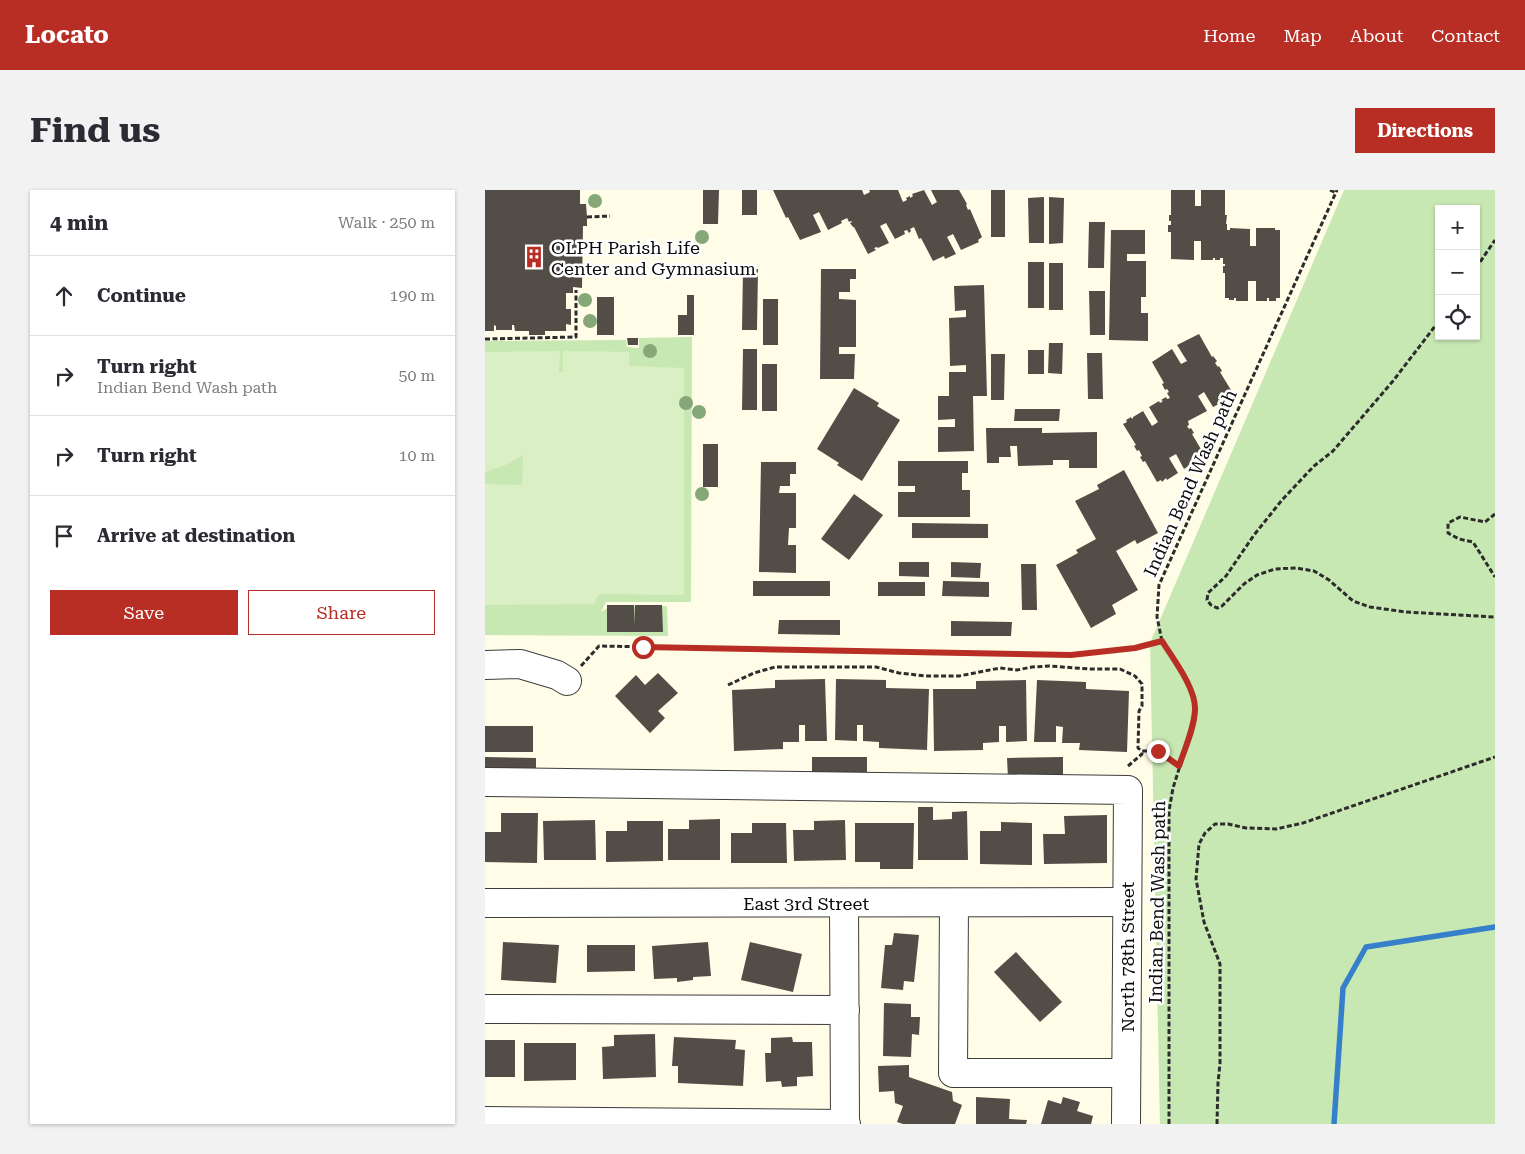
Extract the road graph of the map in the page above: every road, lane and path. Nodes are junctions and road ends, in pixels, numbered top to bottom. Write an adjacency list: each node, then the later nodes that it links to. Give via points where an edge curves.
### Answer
1 (1330, 190): 2 (path)
2 (1336, 191): 13 (path, Indian Bend Wash path, via 1159,585 1157,617)
3 (587, 216): 4 (path)
4 (610, 216)
5 (1495, 240): 6 (path)
6 (1480, 262)
7 (576, 290): 9 (path, via 576,337)
8 (1435, 326): 12 (path, via 1333,451 1282,500 1226,576 1208,593 1207,600 1217,608 1257,575 1275,569 1296,568 1314,572 1329,580 1353,601 1371,607)
9 (485, 338)
10 (1495, 514): 11 (path, via 1485,522 1460,517 1448,523 1449,533 1473,542)
11 (1495, 577)
12 (1495, 616)
13 (1162, 641): 15 (path, via 1135,648 1071,655 599,646); 19 (path, Indian Bend Wash path, via 1191,689 1195,709)
14 (485, 664): 15 (street, via 520,664)
15 (567, 681)
16 (728, 685): 17 (path, via 775,667 876,667 926,676 959,676 1000,668 1017,670 1049,666 1120,669 1135,676 1142,684 1137,745)
17 (1142, 750): 19 (path, via 1158,751); 20 (path)
18 (1495, 758): 33 (path, via 1303,823 1276,829 1215,824 1205,833 1199,844 1197,878 1204,922 1220,964 1221,1063)
19 (1179, 766): 32 (path, Indian Bend Wash path, via 1169,811)
20 (1128, 778): 21 (street); 22 (street, North 78th Street)
21 (485, 782)
22 (1127, 902): 25 (street, East 3rd Street); 28 (street, North 78th Street)
23 (485, 903): 24 (street, East 3rd Street)
24 (845, 903): 25 (street, East 3rd Street); 27 (street)
25 (953, 903): 28 (street, via 953,1073)
26 (485, 1009): 27 (street)
27 (845, 1010): 30 (street)
28 (1126, 1073): 31 (street, North 78th Street)
29 (485, 1121): 30 (street)
30 (846, 1124)
31 (1126, 1124)
32 (1169, 1124)
33 (1217, 1124)

